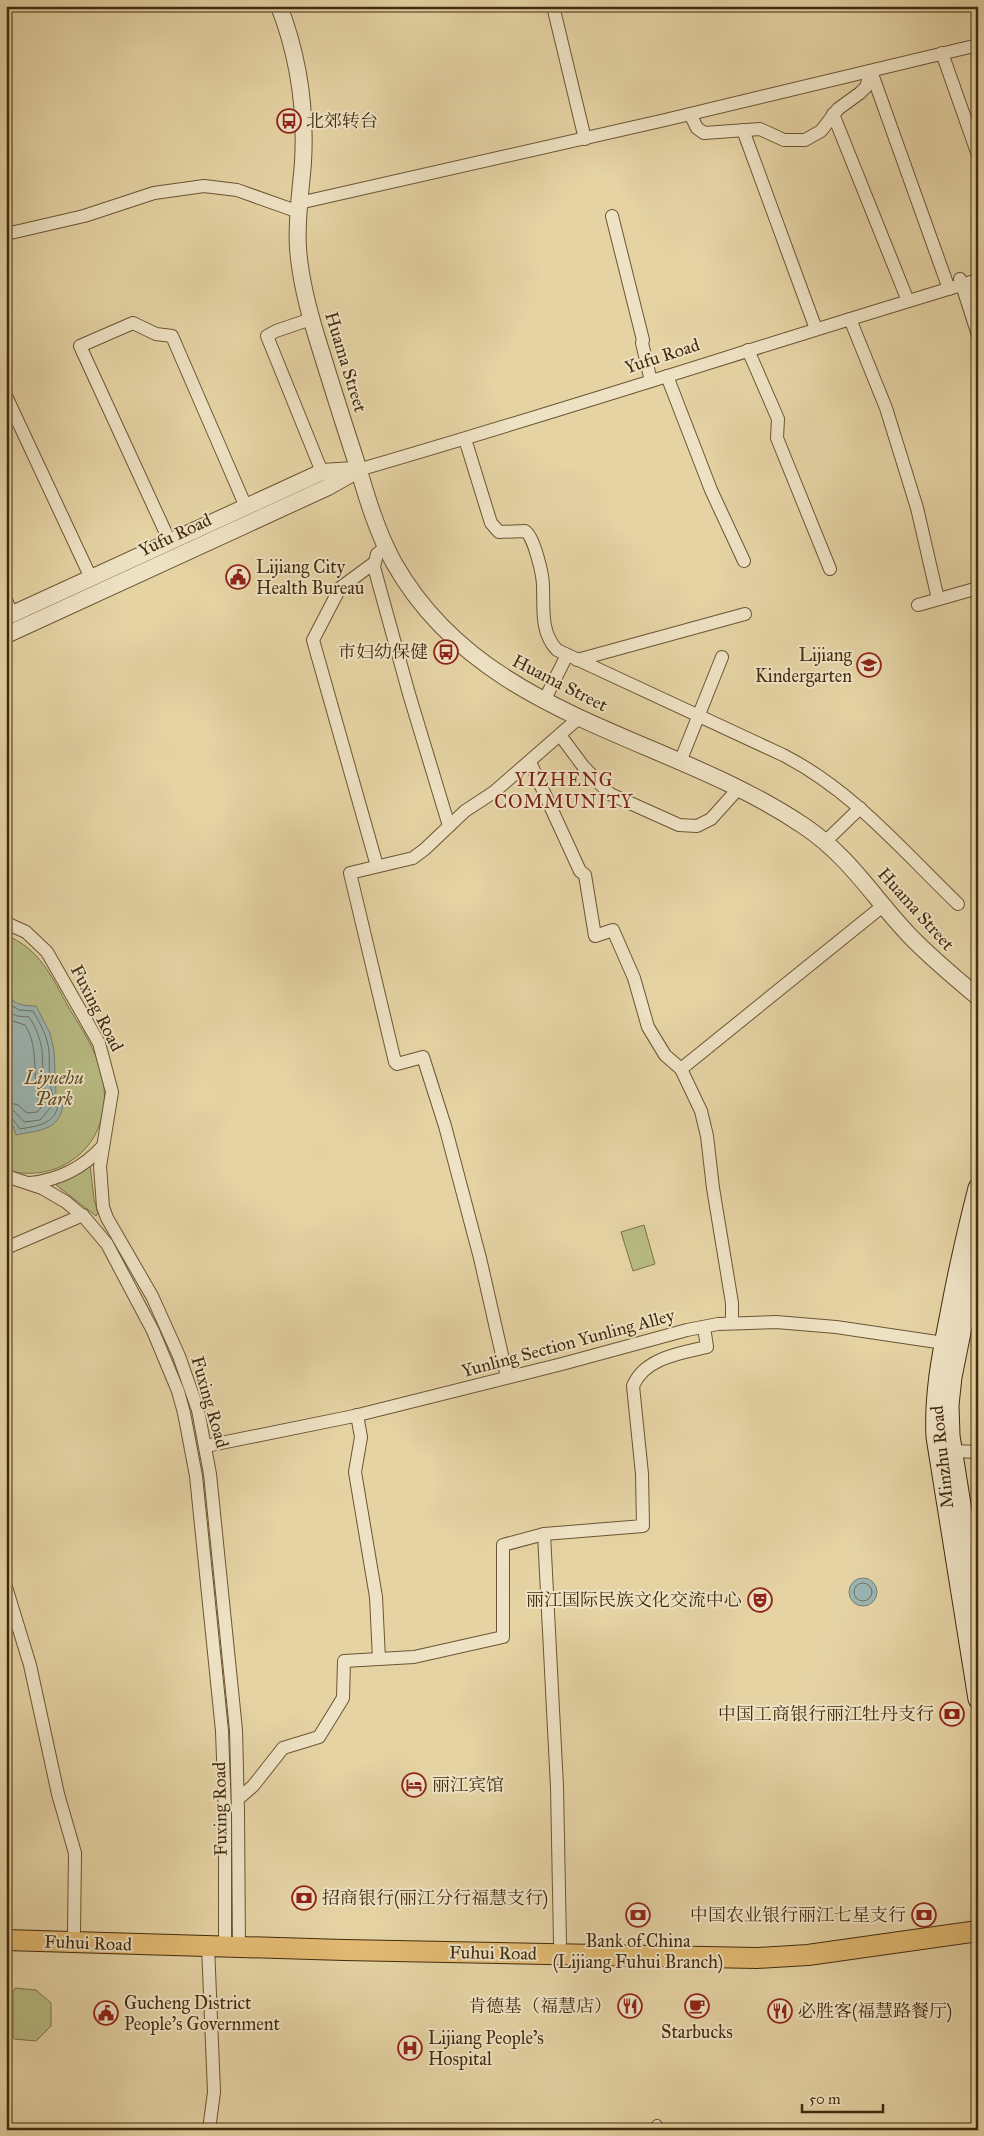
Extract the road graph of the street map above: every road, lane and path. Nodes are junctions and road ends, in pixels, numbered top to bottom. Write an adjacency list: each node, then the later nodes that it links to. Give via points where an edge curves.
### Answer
1 (279, 6): 4 (street, Huama Street)
2 (286, 6): 4 (street, Huama Street)
3 (552, 6): 11 (street)
4 (287, 27): 13 (street, Huama Street, via 304,127)
5 (978, 45): 6 (street)
6 (942, 53): 7 (street); 12 (street)
7 (871, 71): 8 (street); 9 (street, via 860,94); 17 (street)
8 (690, 114): 10 (street, via 697,128 704,133); 11 (street)
9 (833, 114): 10 (street, via 821,131 805,140 784,140 760,129); 18 (street)
10 (742, 130): 22 (street)
11 (585, 138): 13 (street)
12 (978, 155)
13 (299, 208): 15 (street, via 237,190 204,186 154,193 76,218); 20 (street, Huama Street, via 299,261)
14 (612, 216): 26 (street)
15 (6, 234)
16 (970, 280): 17 (street, Yufu Road); 19 (street); 23 (street)
17 (949, 289): 18 (street, Yufu Road)
18 (908, 301): 21 (street, Yufu Road)
19 (978, 302)
20 (311, 319): 29 (street, Huama Street); 30 (street, via 267,336)
21 (850, 319): 22 (street, Yufu Road); 39 (street, via 889,417 917,508)
22 (816, 329): 24 (street, Yufu Road)
23 (978, 335)
24 (748, 350): 25 (street, Yufu Road); 36 (street, via 778,419 777,438)
25 (667, 376): 26 (street, Yufu Road); 34 (street, via 711,490)
26 (651, 381): 28 (street, Yufu Road)
27 (6, 396): 37 (street)
28 (465, 439): 29 (street, Yufu Road); 45 (street, via 491,523 499,532 525,531 532,537 543,583 547,634 552,645)
29 (358, 470): 30 (street, Yufu Road); 33 (street, Huama Street); 43 (street, Yufu Road, via 328,487)
30 (322, 472): 31 (street, Yufu Road)
31 (246, 507): 32 (street, Yufu Road); 32 (street, via 172,336 156,334 133,323 80,346)
32 (170, 542): 37 (street, Yufu Road)
33 (386, 547): 35 (street, via 377,554); 46 (street, Huama Street, via 410,588 456,641 494,671)
34 (744, 562)
35 (374, 563): 54 (street); 56 (street, via 340,588 314,640)
36 (830, 569)
37 (91, 578): 41 (street, Yufu Road)
38 (978, 588): 39 (street)
39 (938, 599): 40 (street)
40 (918, 605)
41 (8, 611)
42 (745, 614): 45 (street)
43 (6, 635)
44 (722, 657): 47 (street)
45 (572, 658): 46 (street); 47 (street)
46 (544, 701): 48 (street, Huama Street)
47 (699, 716): 51 (street); 53 (street, via 799,763 829,782)
48 (580, 717): 49 (street); 51 (street, Huama Street)
49 (560, 735): 50 (street); 52 (street, via 610,794 679,825 697,826 711,819)
50 (530, 762): 54 (street); 61 (street, via 580,871 585,875 595,936 613,930 634,978 648,1027 665,1055)
51 (680, 762): 52 (street, Huama Street)
52 (738, 789): 55 (street, Huama Street, via 784,813)
53 (860, 808): 55 (street); 57 (street)
54 (448, 826): 56 (street, via 413,858)
55 (826, 841): 58 (street, Huama Street, via 843,856)
56 (377, 866): 72 (street, via 350,873 395,1062 423,1057 431,1079 480,1258)
57 (958, 904)
58 (884, 905): 60 (street, Huama Street, via 921,946); 61 (street)
59 (6, 923): 62 (street, Fuxing Road, via 34,938 47,952 100,1043 112,1092)
60 (978, 997)
61 (681, 1068): 69 (street, via 701,1112 707,1136 732,1303)
62 (103, 1146): 64 (street, via 74,1170); 74 (street, Fuxing Road, via 100,1180 106,1218 136,1266 166,1326 191,1387)
63 (6, 1176): 64 (street, Fuxing Road)
64 (30, 1183): 66 (street, Fuxing Road, via 54,1194)
65 (978, 1188): 71 (main road, Minzhu Road)
66 (82, 1215): 67 (street); 88 (street, Fuxing Road, via 106,1244 143,1310 178,1391 190,1436 222,1731)
67 (6, 1248)
68 (978, 1248): 75 (main road, Minzhu Road, via 951,1384 949,1420)
69 (732, 1323): 70 (street, Yunling Section Yunling Alley); 71 (street, Yunling Section Yunling Alley, via 776,1322 836,1327)
70 (704, 1327): 72 (street, Yunling Section Yunling Alley); 77 (street, via 707,1348 680,1353 649,1365 633,1386 642,1474 643,1526)
71 (944, 1343): 81 (main road, Minzhu Road, via 936,1390 936,1437)
72 (507, 1378): 73 (street, Yunling Section Yunling Alley)
73 (357, 1415): 74 (street, Yunling Section Yunling Alley); 80 (street, via 361,1437 355,1472 376,1597)
74 (206, 1446): 82 (street, Fuxing Road, via 236,1730)
75 (952, 1451): 76 (street); 79 (main road, Minzhu Road)
76 (978, 1452)
77 (544, 1534): 80 (street, via 503,1545 503,1637 414,1657); 89 (street)
78 (6, 1587): 85 (street, via 30,1665 58,1794 75,1853)
79 (978, 1610)
80 (379, 1659): 82 (street, via 344,1662 343,1698 319,1737 282,1748 253,1786)
81 (978, 1699)
82 (238, 1799): 88 (street, Fuxing Road)
83 (978, 1920): 89 (main road, Fuhui Road, via 778,1946)
84 (6, 1929): 85 (main road, Fuhui Road)
85 (74, 1931): 88 (main road, Fuhui Road)
86 (978, 1931): 88 (main road, Fuhui Road, via 808,1955 757,1958)
87 (6, 1940): 88 (main road, Fuhui Road)
88 (227, 1942): 89 (main road, Fuhui Road); 90 (street)
89 (560, 1943)
90 (210, 2130)

